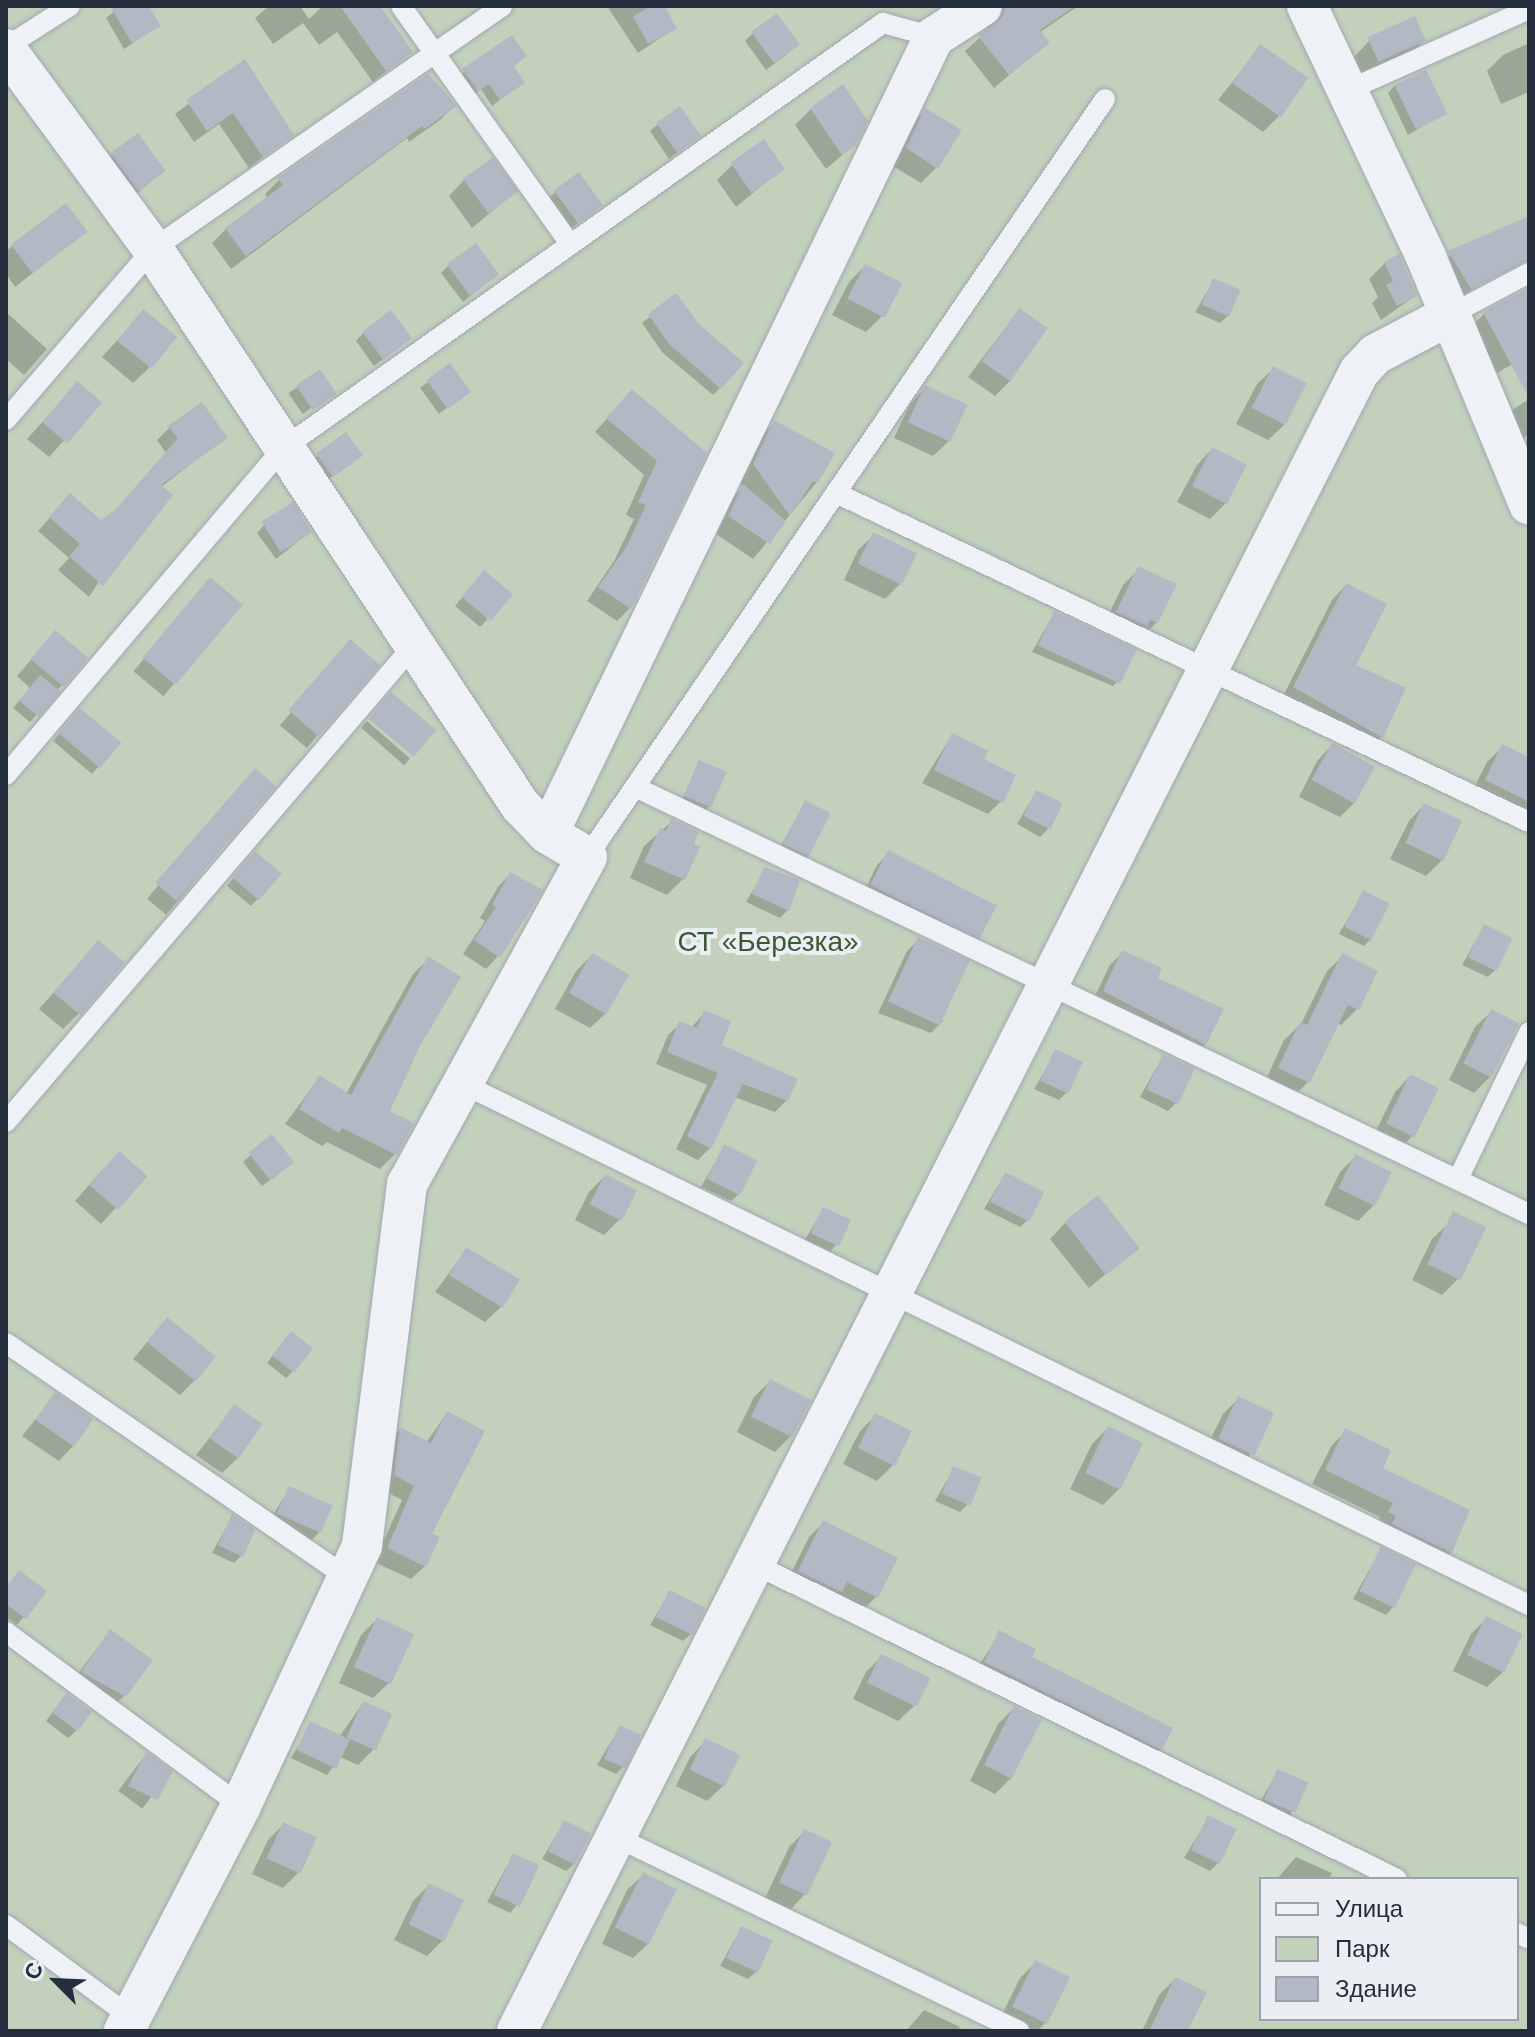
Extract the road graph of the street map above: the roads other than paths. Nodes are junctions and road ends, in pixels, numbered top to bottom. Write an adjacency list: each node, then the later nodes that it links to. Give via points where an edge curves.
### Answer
1 (70, 6): 8 (lane)
2 (401, 6): 9 (lane)
3 (502, 6): 9 (lane)
4 (982, 6): 7 (street)
5 (1307, 6): 10 (street)
6 (1529, 9): 10 (lane)
7 (934, 37): 12 (lane, via 883,23); 25 (street)
8 (6, 48): 13 (street)
9 (434, 55): 12 (lane); 13 (lane)
10 (1348, 90): 15 (street)
11 (1105, 99): 18 (lane)
12 (569, 242): 17 (lane)
13 (153, 249): 16 (lane); 17 (street)
14 (1529, 273): 15 (lane)
15 (1448, 316): 19 (street); 21 (street, via 1376,354 1359,372)
16 (6, 420)
17 (282, 449): 20 (street); 22 (lane)
18 (836, 493): 21 (lane); 23 (lane)
19 (1529, 504)
20 (414, 645): 25 (street, via 520,805); 30 (lane)
21 (1206, 666): 24 (lane); 27 (street)
22 (6, 775)
23 (635, 787): 26 (lane); 27 (lane)
24 (1529, 822)
25 (548, 834): 26 (street)
26 (587, 857): 29 (street)
27 (1047, 980): 31 (lane); 33 (street)
28 (1529, 1032): 31 (lane)
29 (463, 1084): 33 (lane); 36 (street, via 407,1184 362,1546)
30 (6, 1122)
31 (1458, 1179): 32 (lane)
32 (1529, 1214)
33 (887, 1294): 35 (street); 37 (lane)
34 (6, 1343): 36 (lane)
35 (752, 1563): 40 (street); 41 (lane)
36 (346, 1577): 39 (street)
37 (1529, 1605)
38 (6, 1632): 39 (lane)
39 (241, 1806): 43 (street)
40 (614, 1836): 44 (street); 45 (lane)
41 (1393, 1877)
42 (6, 1925): 43 (lane)
43 (128, 2025)
44 (517, 2031)
45 (1020, 2031)

